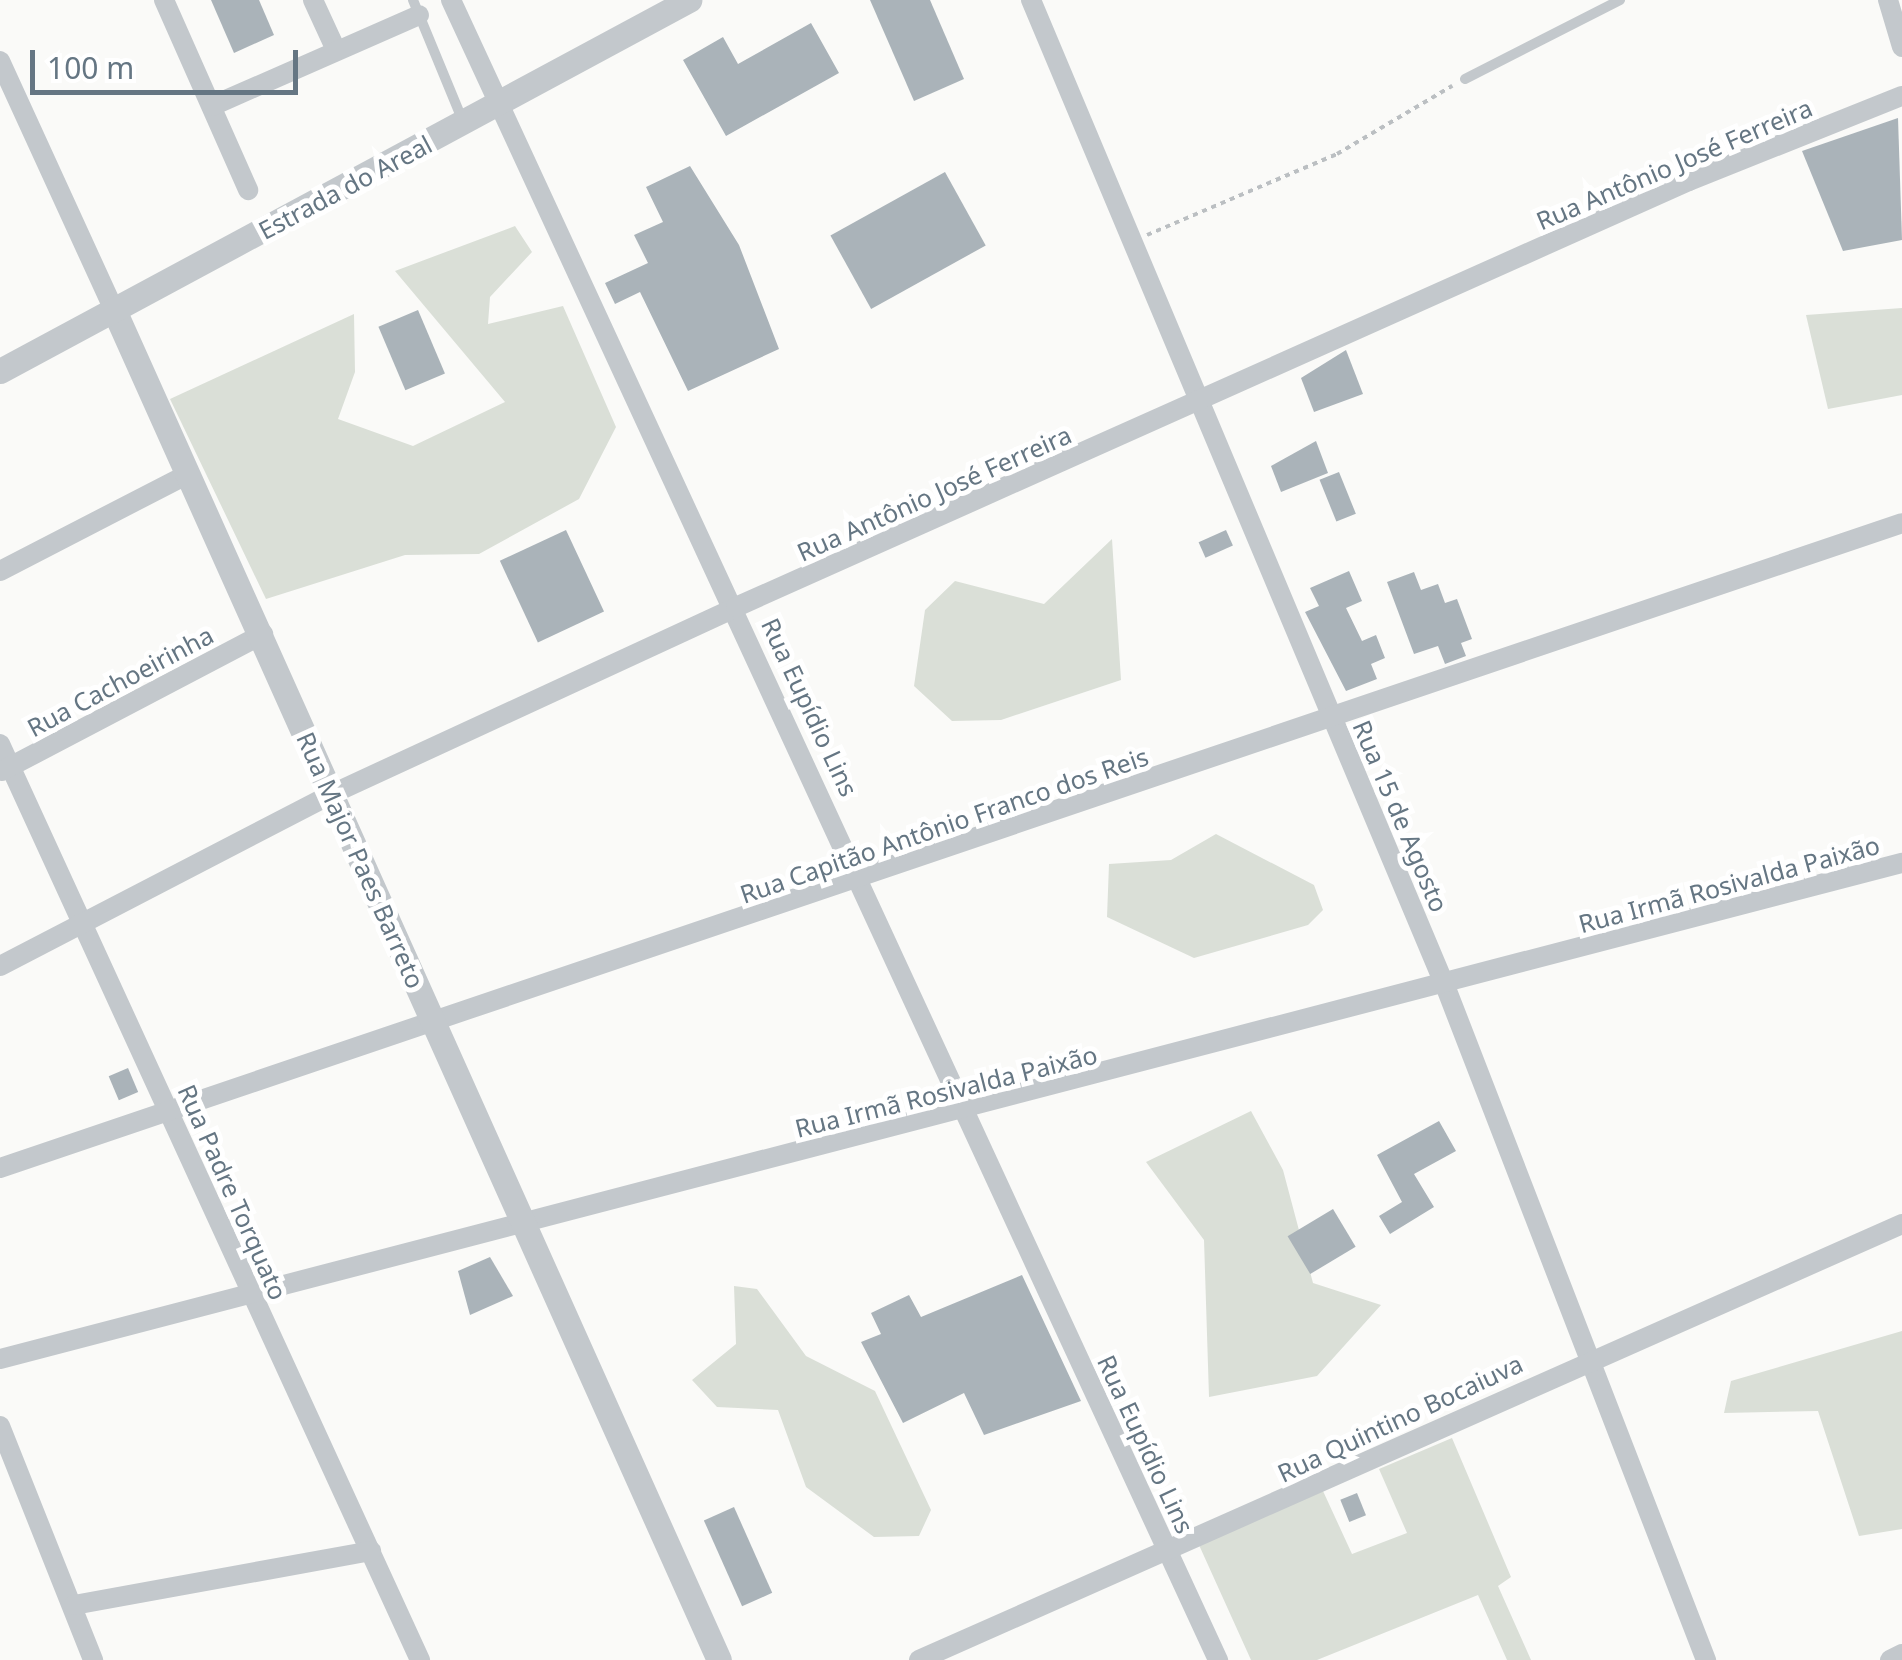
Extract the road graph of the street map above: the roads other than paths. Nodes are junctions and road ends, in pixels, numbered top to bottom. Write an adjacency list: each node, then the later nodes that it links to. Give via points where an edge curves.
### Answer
1 (164, 0): 14 (street)
2 (313, 0): 10 (street)
3 (451, 0): 15 (street, Rua Eupídio Lins)
4 (690, 0): 15 (street, Estrada do Areal)
5 (1030, 0): 20 (street, Rua 15 de Agosto)
6 (1620, 0): 12 (lane)
7 (1888, 0): 9 (street)
8 (416, 7): 10 (street); 16 (lane)
9 (1902, 47)
10 (336, 50): 14 (street)
11 (2, 70): 18 (street, Rua Major Paes Barreto)
12 (1465, 78)
13 (1902, 96): 20 (street, Rua Antônio José Ferreira, via 1689,181)
14 (212, 106): 17 (street)
15 (496, 107): 16 (street, Estrada do Areal); 24 (street, Rua Eupídio Lins)
16 (464, 124): 18 (street, Estrada do Areal)
17 (248, 190)
18 (114, 310): 19 (street, Estrada do Areal); 21 (street, Rua Major Paes Barreto)
19 (0, 371)
20 (1197, 404): 24 (street, Rua Antônio José Ferreira); 26 (street, Rua 15 de Agosto)
21 (188, 474): 23 (street); 25 (street, Rua Major Paes Barreto)
22 (1902, 523): 26 (street, Rua Capitão Antônio Franco dos Reis)
23 (0, 571)
24 (736, 607): 29 (street, Rua Antônio José Ferreira); 31 (street, Rua Eupídio Lins)
25 (263, 634): 28 (street, Rua Cachoeirinha); 29 (street, Rua Major Paes Barreto)
26 (1333, 718): 31 (street, Rua Capitão Antônio Franco dos Reis); 34 (street, Rua 15 de Agosto)
27 (0, 744): 28 (street, Rua Padre Torquato)
28 (5, 769): 32 (street, Rua Padre Torquato)
29 (332, 794): 32 (street, Rua Antônio José Ferreira); 35 (street, Rua Major Paes Barreto)
30 (1902, 863): 34 (street, Rua Irmã Rosivalda Paixão)
31 (863, 880): 35 (street, Rua Capitão Antônio Franco dos Reis); 36 (street, Rua Eupídio Lins)
32 (84, 921): 33 (street, Rua Antônio José Ferreira); 37 (street, Rua Padre Torquato)
33 (0, 966)
34 (1446, 988): 36 (street, Rua Irmã Rosivalda Paixão); 42 (street, Rua 15 de Agosto)
35 (432, 1022): 37 (street, Rua Capitão Antônio Franco dos Reis); 39 (street, Rua Major Paes Barreto)
36 (966, 1112): 39 (street, Rua Irmã Rosivalda Paixão); 46 (street, Rua Eupídio Lins)
37 (170, 1115): 38 (street, Rua Capitão Antônio Franco dos Reis); 41 (street, Rua Padre Torquato)
38 (0, 1168)
39 (523, 1223): 41 (street, Rua Irmã Rosivalda Paixão); 51 (street, Rua Major Paes Barreto)
40 (1902, 1224): 42 (street, Rua Quintino Bocaiuva)
41 (254, 1299): 43 (street, Rua Irmã Rosivalda Paixão); 45 (street, Rua Padre Torquato)
42 (1596, 1356): 46 (street, Rua Quintino Bocaiuva); 54 (street, Rua 15 de Agosto)
43 (0, 1359)
44 (0, 1426): 47 (street)
45 (371, 1551): 47 (street); 50 (street, Rua Padre Torquato)
46 (1167, 1551): 52 (street, Rua Quintino Bocaiuva); 53 (street, Rua Eupídio Lins)
47 (74, 1605): 49 (street)
48 (1902, 1654): 55 (street)
49 (94, 1660)
50 (420, 1660)
51 (719, 1660)
52 (919, 1660)
53 (1218, 1660)
54 (1706, 1660)
55 (1890, 1660)

